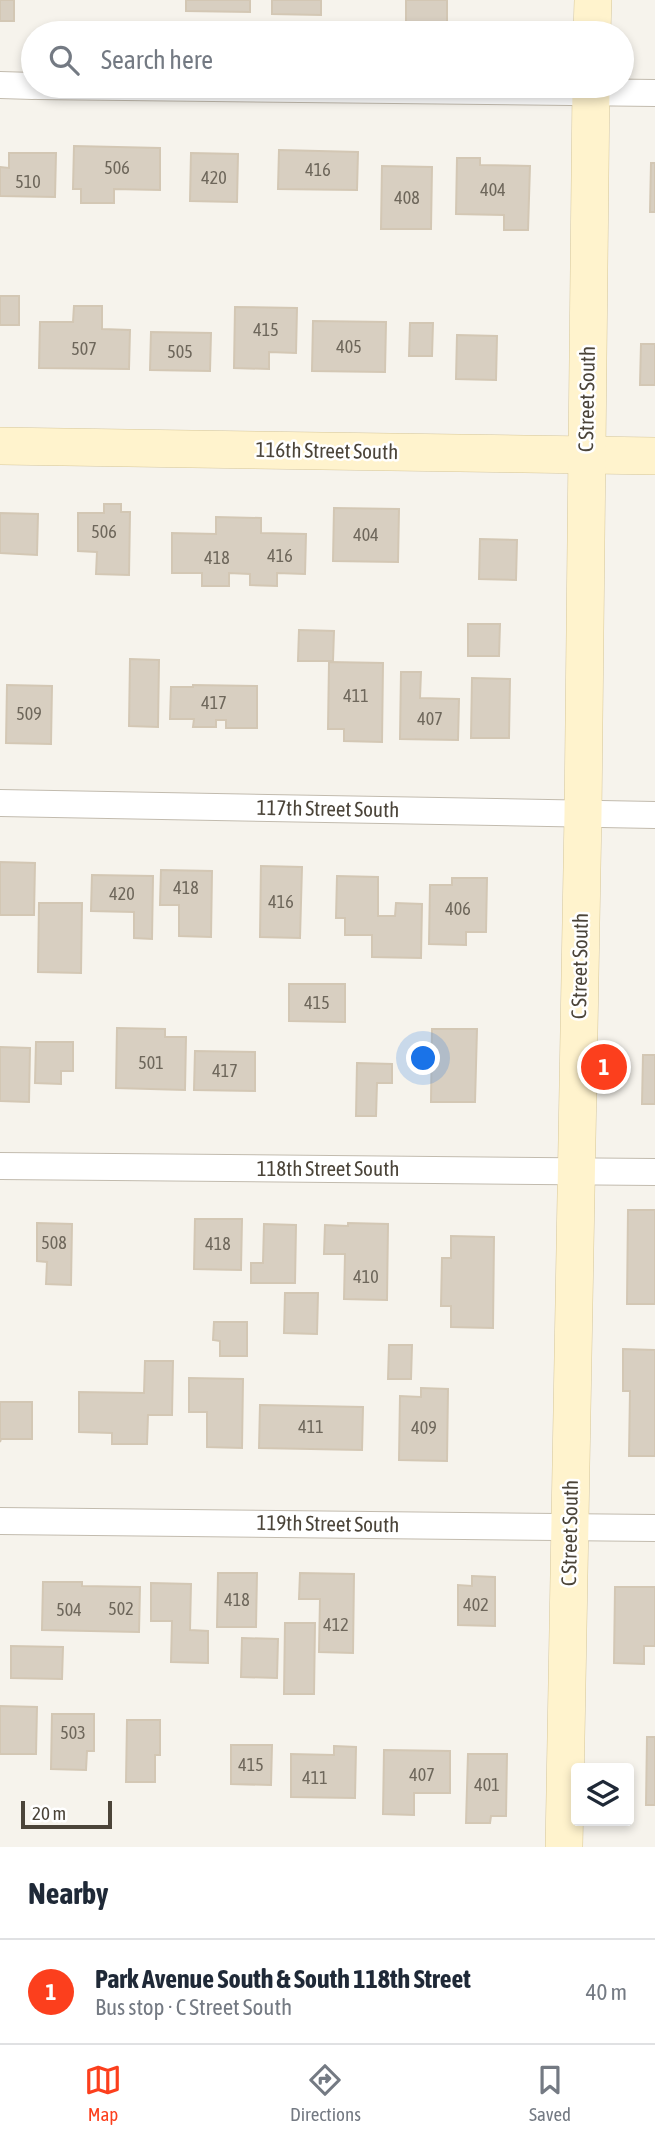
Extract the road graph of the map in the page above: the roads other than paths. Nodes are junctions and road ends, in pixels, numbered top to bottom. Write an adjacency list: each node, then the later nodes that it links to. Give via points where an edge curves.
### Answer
1 (593, 0): 2 (main road)
2 (592, 21)
3 (0, 85): 4 (street)
4 (21, 86)
5 (634, 92): 6 (street)
6 (655, 93)
7 (591, 98): 9 (main road, C Street South)
8 (0, 446): 9 (main road, 116th Street South)
9 (587, 455): 10 (main road, 116th Street South); 12 (main road, C Street South)
10 (655, 456)
11 (0, 803): 12 (street, 117th Street South)
12 (583, 814): 13 (street, 117th Street South); 15 (main road, C Street South)
13 (655, 815)
14 (0, 1166): 15 (street, 118th Street South)
15 (575, 1171): 16 (street, 118th Street South); 18 (main road, C Street South)
16 (655, 1172)
17 (0, 1521): 18 (street, 119th Street South)
18 (570, 1527): 19 (street, 119th Street South); 20 (main road, C Street South)
19 (655, 1528)
20 (564, 1847)

